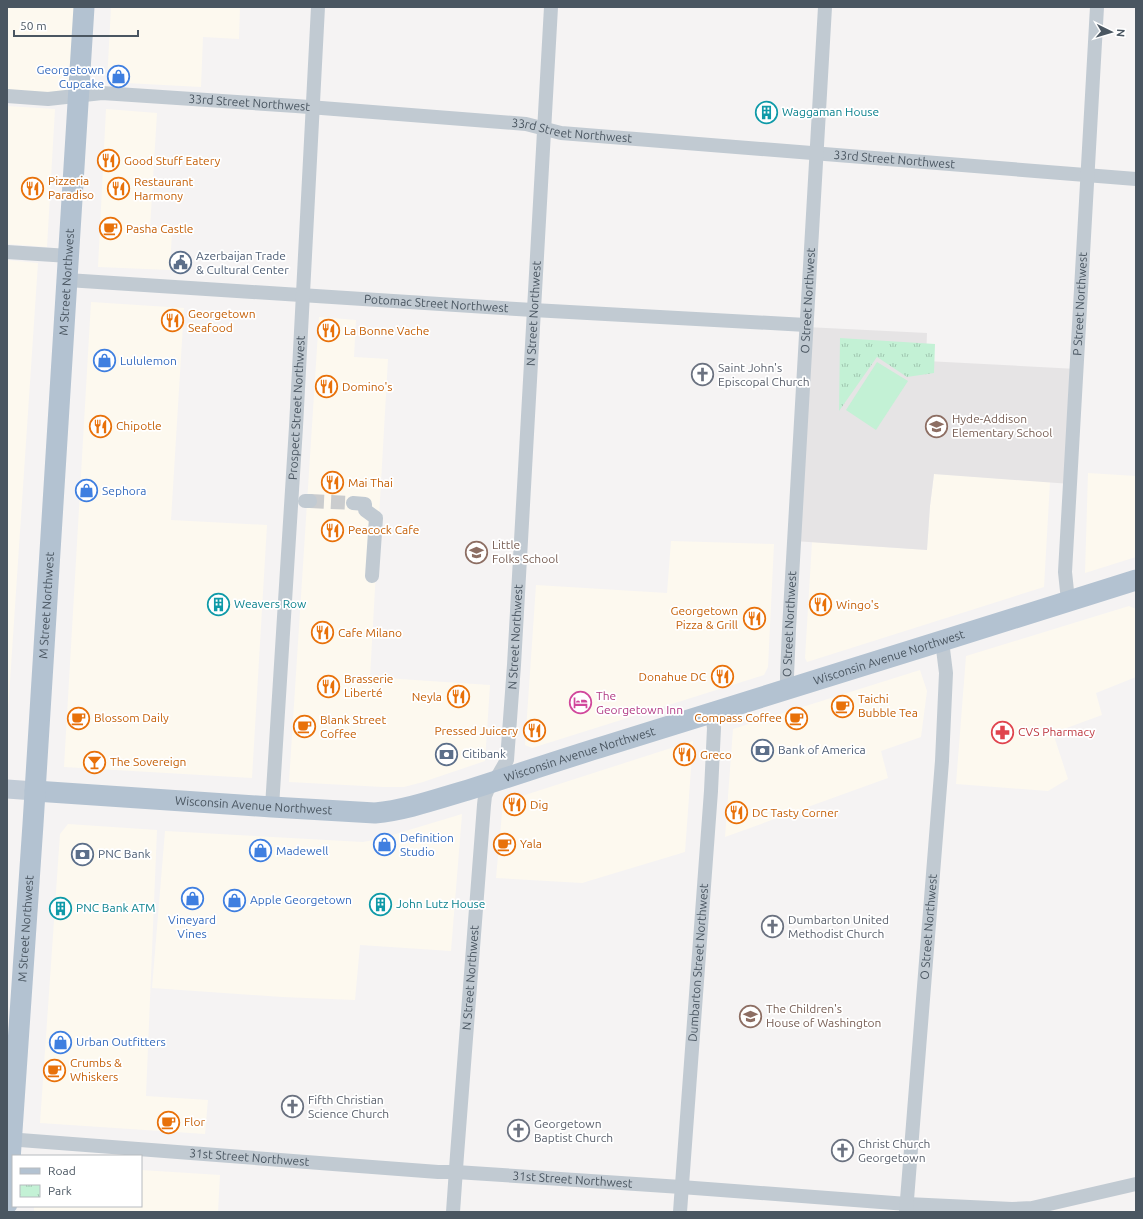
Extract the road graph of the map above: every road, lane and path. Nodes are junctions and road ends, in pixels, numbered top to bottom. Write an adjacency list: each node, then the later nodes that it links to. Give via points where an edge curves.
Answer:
1 (84, 7): 7 (main road, M Street Northwest)
2 (318, 7): 8 (street, Prospect Street Northwest)
3 (551, 7): 9 (street, N Street Northwest)
4 (825, 7): 10 (street, O Street Northwest)
5 (1098, 7): 11 (street, P Street Northwest)
6 (7, 96): 7 (street, 33rd Street Northwest, via 48,99)
7 (78, 96): 8 (street, 33rd Street Northwest, via 102,93); 14 (main road, M Street Northwest)
8 (313, 108): 9 (street, 33rd Street Northwest, via 526,124); 16 (street, Prospect Street Northwest)
9 (544, 129): 10 (street, 33rd Street Northwest, via 561,133); 17 (street, N Street Northwest)
10 (816, 154): 11 (street, 33rd Street Northwest); 18 (street, O Street Northwest)
11 (1088, 175): 12 (street, 33rd Street Northwest); 22 (street, P Street Northwest, via 1066,572)
12 (1136, 179)
13 (7, 252): 14 (street)
14 (69, 256): 15 (main road, M Street Northwest)
15 (67, 280): 16 (street, Potomac Street Northwest); 28 (main road, M Street Northwest)
16 (302, 296): 17 (street, Potomac Street Northwest); 29 (street, Prospect Street Northwest)
17 (533, 310): 18 (street, Potomac Street Northwest); 26 (street, N Street Northwest, via 507,760)
18 (806, 325): 24 (street, O Street Northwest)
19 (352, 503): 20 (street, via 365,504 365,510 376,518)
20 (372, 576)
21 (1136, 580): 22 (main road, Wisconsin Avenue Northwest)
22 (1070, 601): 23 (main road, Wisconsin Avenue Northwest)
23 (942, 641): 24 (main road, Wisconsin Avenue Northwest); 35 (street, O Street Northwest, via 946,673 942,753)
24 (787, 689): 25 (main road, Wisconsin Avenue Northwest)
25 (712, 714): 26 (main road, Wisconsin Avenue Northwest); 33 (street, Dumbarton Street Northwest, via 714,728 711,791)
26 (492, 782): 29 (main road, Wisconsin Avenue Northwest, via 390,812); 31 (street, N Street Northwest, via 485,796 484,805)
27 (7, 789): 28 (main road, Wisconsin Avenue Northwest)
28 (35, 791): 29 (main road, Wisconsin Avenue Northwest); 30 (main road, M Street Northwest)
29 (272, 807)
30 (9, 1139): 31 (street, 31st Street Northwest); 34 (main road, M Street Northwest)
31 (456, 1172): 33 (street, 31st Street Northwest); 36 (street, N Street Northwest)
32 (1136, 1184): 35 (street, 31st Street Northwest, via 1027,1208)
33 (681, 1187): 35 (street, 31st Street Northwest); 37 (street, Dumbarton Street Northwest)
34 (7, 1204)
35 (906, 1208)
36 (453, 1212)
37 (680, 1212)

